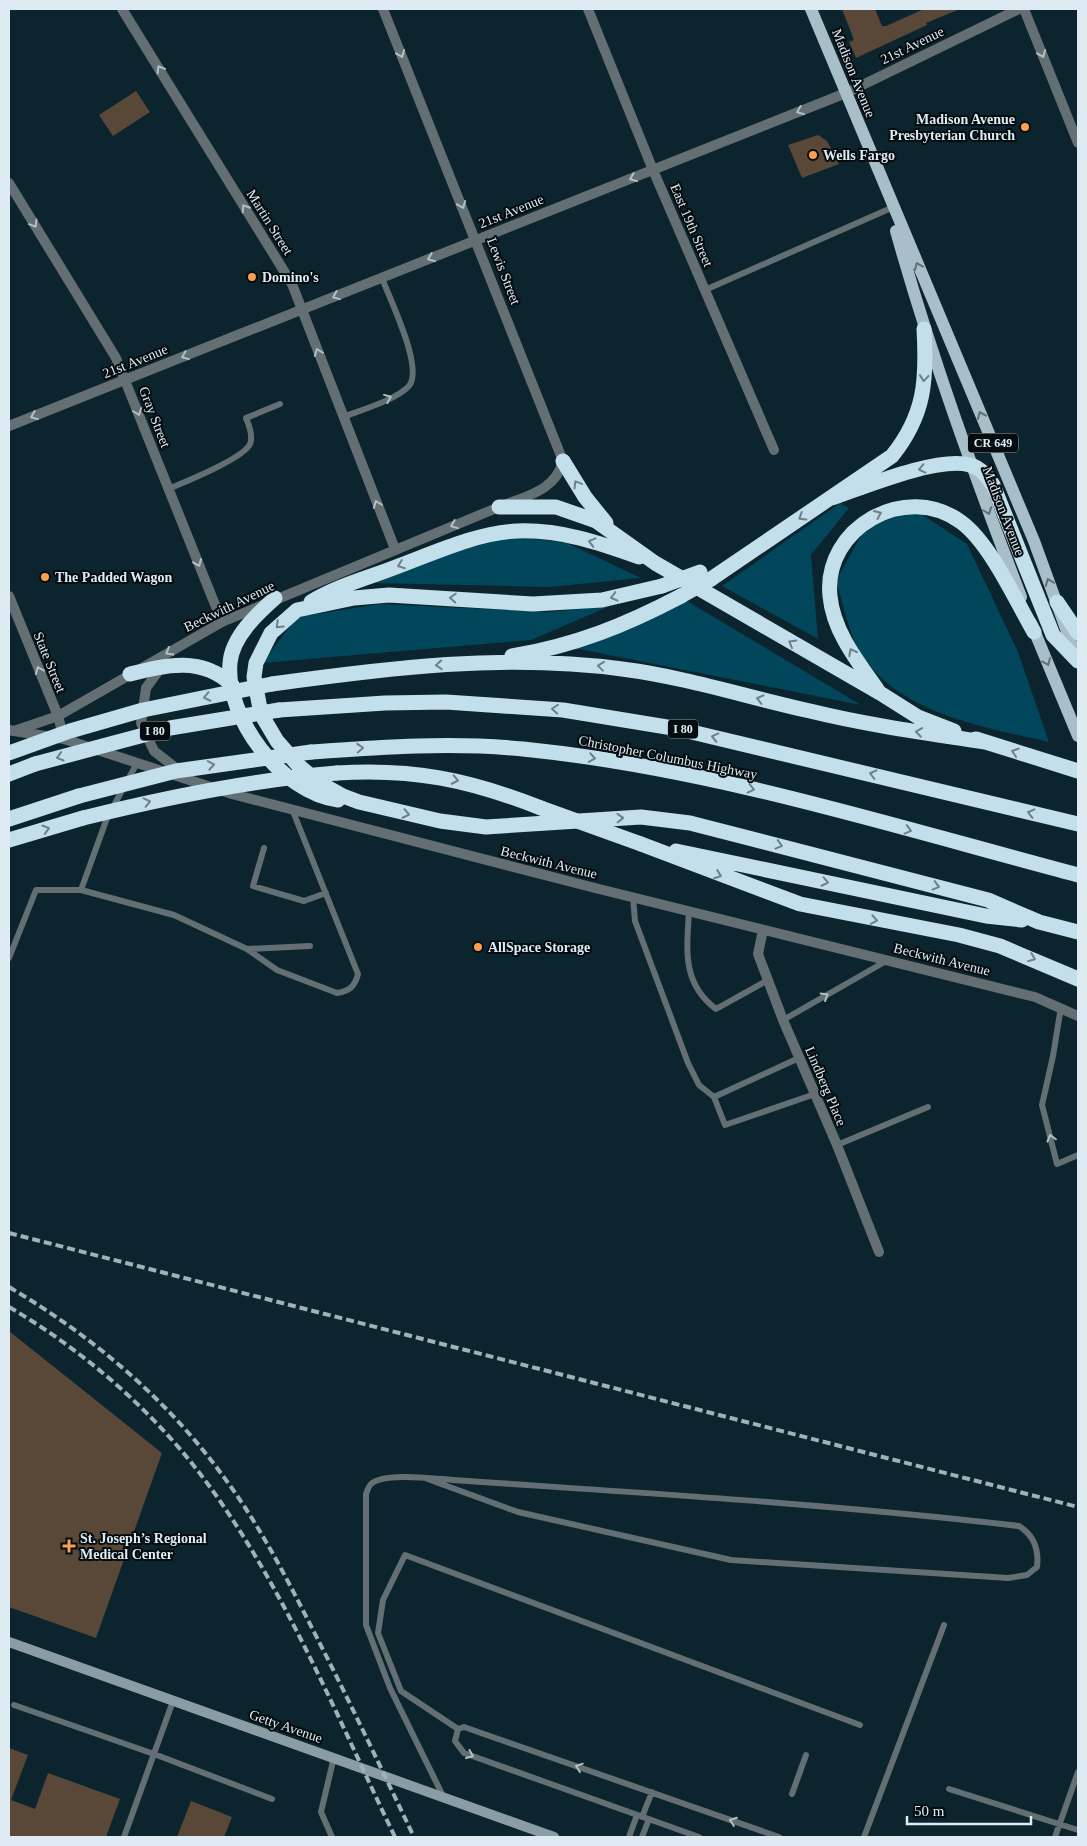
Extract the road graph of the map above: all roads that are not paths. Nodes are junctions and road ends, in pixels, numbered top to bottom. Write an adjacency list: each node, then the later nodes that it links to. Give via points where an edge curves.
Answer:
1 (122, 9): 16 (street, Martin Street, one-way to 1, via 292,284)
2 (383, 9): 13 (street, Lewis Street, one-way to 13)
3 (588, 9): 9 (street, East 19th Street)
4 (811, 9): 7 (main road, Madison Avenue / CR 649)
5 (1019, 9): 7 (street, 21st Avenue)
6 (1024, 9): 8 (street, one-way to 8)
7 (846, 93): 9 (street, 21st Avenue, one-way to 9); 10 (main road, Madison Avenue / CR 649)
8 (1078, 143)
9 (653, 170): 13 (street, 21st Avenue, one-way to 13); 15 (street, East 19th Street)
10 (880, 176): 12 (main road, Madison Avenue / CR 649); 34 (main road, Madison Avenue / CR 649, one-way to 10)
11 (9, 183): 18 (street, Gray Street, one-way to 18, via 116,358)
12 (889, 209): 15 (lane); 17 (main road, Madison Avenue / CR 649)
13 (477, 240): 14 (street, 21st Avenue, one-way to 14); 23 (street, Lewis Street)
14 (382, 278): 16 (street, 21st Avenue, one-way to 16); 20 (lane, one-way to 14, via 397,395 414,379 413,361)
15 (705, 290): 22 (street, East 19th Street)
16 (303, 309): 18 (street, 21st Avenue, one-way to 18); 20 (street, Martin Street, one-way to 16)
17 (924, 329): 24 (main road, Madison Avenue / CR 649); 26 (highway, one-way to 26, via 926,362 923,394 906,439 892,456)
18 (126, 380): 21 (street, 21st Avenue, one-way to 21); 25 (street, Gray Street, one-way to 25)
19 (280, 404): 25 (lane, via 246,418 251,438 245,449 218,467)
20 (343, 417): 29 (street, Martin Street, one-way to 20)
21 (9, 426)
22 (774, 450)
23 (563, 461): 27 (street, Beckwith Avenue, via 552,483); 28 (highway, one-way to 23, via 585,497)
24 (970, 465): 26 (highway, one-way to 26, via 929,467); 37 (main road, Madison Avenue / CR 649, one-way to 37); 40 (highway, via 985,473 993,485 1053,635)
25 (168, 489): 36 (street, Gray Street, one-way to 36)
26 (832, 498): 31 (highway, one-way to 31)
27 (499, 507): 28 (highway, via 556,507 582,514); 29 (street, Beckwith Avenue, one-way to 29)
28 (614, 532): 30 (highway)
29 (395, 549): 33 (street, Beckwith Avenue)
30 (655, 563): 35 (highway, one-way to 35, via 571,536 535,531 499,533 334,590); 44 (highway, one-way to 30)
31 (705, 575): 35 (highway, one-way to 35, bridge, via 602,600 533,604 389,595 354,598); 39 (highway, bridge, via 681,596 614,629 558,646)
32 (9, 596): 45 (street, State Street, one-way to 32)
33 (275, 598): 36 (street, Beckwith Avenue); 43 (highway, via 238,641 230,662)
34 (1057, 602): 38 (highway); 40 (main road, Madison Avenue / CR 649)
35 (297, 610): 55 (highway, one-way to 55, via 271,633 256,663 254,677 261,714 277,741 306,772 329,788)
36 (222, 622): 42 (street, Beckwith Avenue, one-way to 42)
37 (1034, 632): 44 (highway, one-way to 37, via 856,660 836,622 829,580 833,564 849,536 871,517 884,511 914,506 942,512 961,522 995,564); 47 (main road, Madison Avenue / CR 649, one-way to 47)
38 (1078, 633)
39 (480, 662): 49 (highway, one-way to 39, via 879,726 623,669 578,664); 50 (highway, one-way to 50, bridge, via 359,672 272,684 143,710)
40 (1078, 662)
41 (162, 666): 42 (highway); 43 (highway, via 203,667); 54 (street, via 146,688 140,724 154,751)
42 (130, 674): 45 (street, Beckwith Avenue)
43 (232, 684): 55 (highway, via 238,708 259,746 292,782 321,796)
44 (880, 693): 49 (highway, via 918,717)
45 (58, 716): 46 (street, Beckwith Avenue); 48 (street, State Street)
46 (11, 730): 48 (street, Beckwith Avenue)
47 (1078, 736)
48 (64, 739): 51 (street, Beckwith Avenue)
49 (984, 742): 52 (highway, one-way to 49)
50 (9, 753)
51 (137, 763): 54 (street, Beckwith Avenue); 63 (lane, via 107,818)
52 (1078, 771)
53 (9, 774): 58 (highway, Christopher Columbus Highway / I 80, one-way to 53, bridge, via 679,729 582,712 446,702 385,702 278,710 170,728)
54 (192, 781): 56 (street, Beckwith Avenue)
55 (359, 802): 67 (highway, one-way to 67, via 486,828 641,817 690,823 988,900)
56 (292, 809): 64 (lane); 65 (street, Beckwith Avenue)
57 (9, 819): 62 (highway, Christopher Columbus Highway, one-way to 62, bridge, via 79,796 176,771 311,752 404,745 522,749 641,765 814,805)
58 (1078, 824)
59 (9, 840): 60 (highway, one-way to 60, bridge, via 83,818 205,789 337,773 399,771 484,787)
60 (641, 844): 67 (highway, one-way to 67, via 986,916); 74 (highway, one-way to 74, via 800,904 1000,946)
61 (264, 848): 64 (lane, via 253,886 304,901)
62 (1078, 875)
63 (82, 890): 71 (lane, via 174,915); 72 (lane, via 36,890)
64 (326, 893): 71 (lane, via 358,974 355,984 346,992 337,993 277,970)
65 (633, 897): 66 (street, Beckwith Avenue); 81 (lane, via 635,921 688,1063 699,1084)
66 (689, 911): 68 (street, Beckwith Avenue); 75 (lane, via 687,964 707,1002 716,1008 725,1006)
67 (1039, 922): 69 (highway)
68 (763, 930): 73 (street, Beckwith Avenue); 75 (street, Lindberg Place, via 758,954)
69 (1078, 932)
70 (310, 946): 71 (lane)
71 (247, 949)
72 (9, 958)
73 (889, 960): 76 (street, Beckwith Avenue, via 1035,997); 78 (lane, one-way to 73)
74 (1078, 979)
75 (768, 980): 78 (street, Lindberg Place)
76 (1061, 1007): 77 (street, Beckwith Avenue); 84 (lane, one-way to 76, via 1058,1164 1042,1105)
77 (1078, 1016)
78 (783, 1020): 79 (street, Lindberg Place)
79 (799, 1058): 80 (street, Lindberg Place); 81 (lane)
80 (815, 1094): 81 (lane, via 725,1125); 83 (street, Lindberg Place)
81 (714, 1097)
82 (928, 1107): 83 (lane)
83 (837, 1146): 85 (street, Lindberg Place)
84 (1078, 1155)
85 (879, 1252)
86 (426, 1478): 86 (lane, via 935,1516 1019,1526 1027,1531 1036,1546 1037,1568 1028,1575 1008,1578 731,1560 518,1512); 100 (lane, via 383,1478 370,1484 366,1494 366,1625 390,1688)
87 (944, 1625): 112 (lane)
88 (9, 1642): 89 (main road, Getty Avenue)
89 (173, 1701): 93 (lane); 95 (main road, Getty Avenue)
90 (14, 1705): 93 (lane)
91 (860, 1725): 92 (lane, via 405,1555 383,1600 378,1633 401,1691)
92 (458, 1729): 98 (lane, one-way to 92, via 464,1727); 102 (lane, one-way to 102, via 456,1742 464,1753)
93 (154, 1754): 101 (lane); 105 (lane)
94 (806, 1755): 99 (lane)
95 (334, 1757): 100 (main road, Getty Avenue); 106 (lane, via 322,1812)
96 (1078, 1772): 103 (lane)
97 (949, 1789): 103 (lane)
98 (652, 1792): 102 (lane); 111 (lane, one-way to 98)
99 (792, 1794)
100 (443, 1796): 107 (main road, Getty Avenue)
101 (272, 1799)
102 (642, 1817): 108 (lane); 109 (lane); 110 (lane)
103 (1059, 1824): 104 (lane); 113 (lane)
104 (1078, 1830)
105 (124, 1837)
106 (332, 1837)
107 (554, 1837)
108 (629, 1837)
109 (642, 1837)
110 (699, 1837)
111 (778, 1837)
112 (864, 1837)
113 (1054, 1837)

